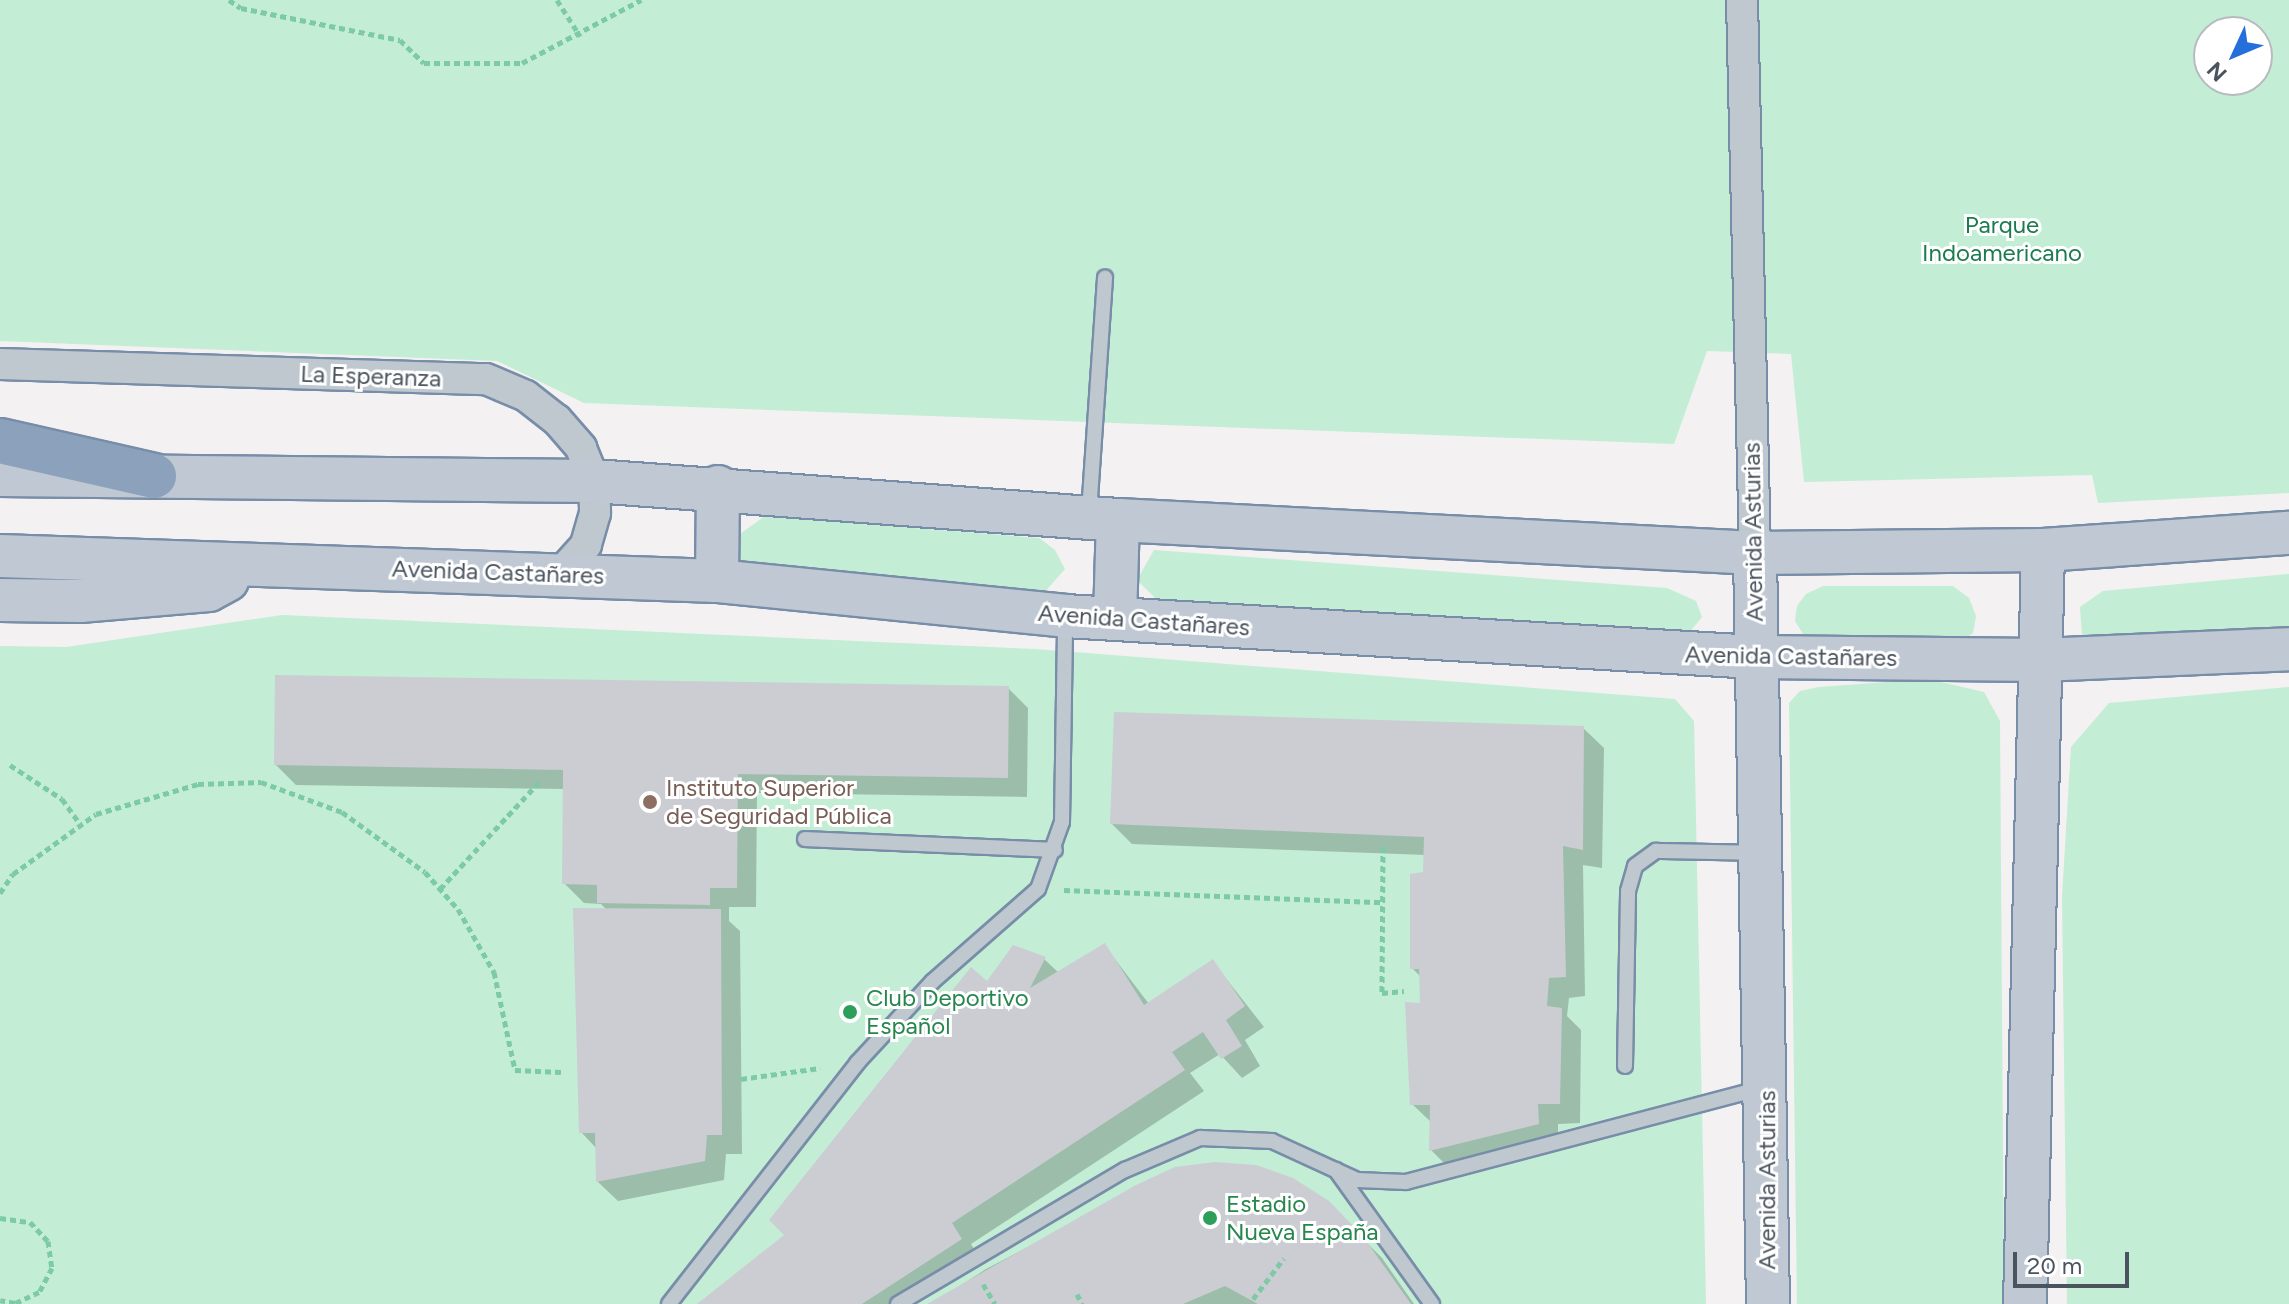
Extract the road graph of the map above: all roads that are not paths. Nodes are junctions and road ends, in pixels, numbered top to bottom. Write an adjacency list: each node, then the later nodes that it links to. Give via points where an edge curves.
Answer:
1 (1742, 0): 12 (street, Avenida Asturias)
2 (1105, 278): 9 (lane)
3 (0, 364): 7 (street, La Esperanza, via 486,379 526,396 557,420 581,448)
4 (0, 441): 6 (highway)
5 (0, 475): 6 (main road)
6 (154, 476): 7 (main road)
7 (594, 481): 8 (main road); 15 (street, La Esperanza, via 595,513 586,545)
8 (718, 487): 9 (main road); 16 (main road)
9 (1103, 519): 12 (main road); 19 (main road)
10 (2289, 533): 11 (main road)
11 (2043, 550): 12 (main road); 22 (main road)
12 (1755, 553): 21 (main road, Avenida Asturias)
13 (0, 556): 14 (main road, Avenida Castañares)
14 (253, 566): 15 (main road, Avenida Castañares); 17 (main road, via 209,590 80,601)
15 (561, 573): 16 (main road, Avenida Castañares)
16 (717, 581): 18 (main road, Avenida Castañares)
17 (0, 600)
18 (1065, 616): 19 (main road, Avenida Castañares); 24 (lane, via 1062,822)
19 (1115, 619): 21 (main road, Avenida Castañares)
20 (2289, 649): 22 (main road, Avenida Castañares)
21 (1756, 657): 22 (main road, Avenida Castañares); 25 (main road, Avenida Asturias)
22 (2041, 660): 33 (main road)
23 (805, 839): 24 (lane)
24 (1055, 850): 29 (lane, via 1038,889 932,982 857,1063)
25 (1763, 854): 26 (lane, via 1656,851 1635,866 1628,891); 27 (main road, Avenida Asturias)
26 (1625, 1066)
27 (1766, 1087): 28 (lane, via 1406,1182 1357,1180); 32 (main road, Avenida Asturias)
28 (1336, 1170): 30 (lane, via 1272,1141 1200,1138 1125,1170); 31 (lane)
29 (669, 1304)
30 (898, 1304)
31 (1432, 1304)
32 (1768, 1304)
33 (2025, 1304)

